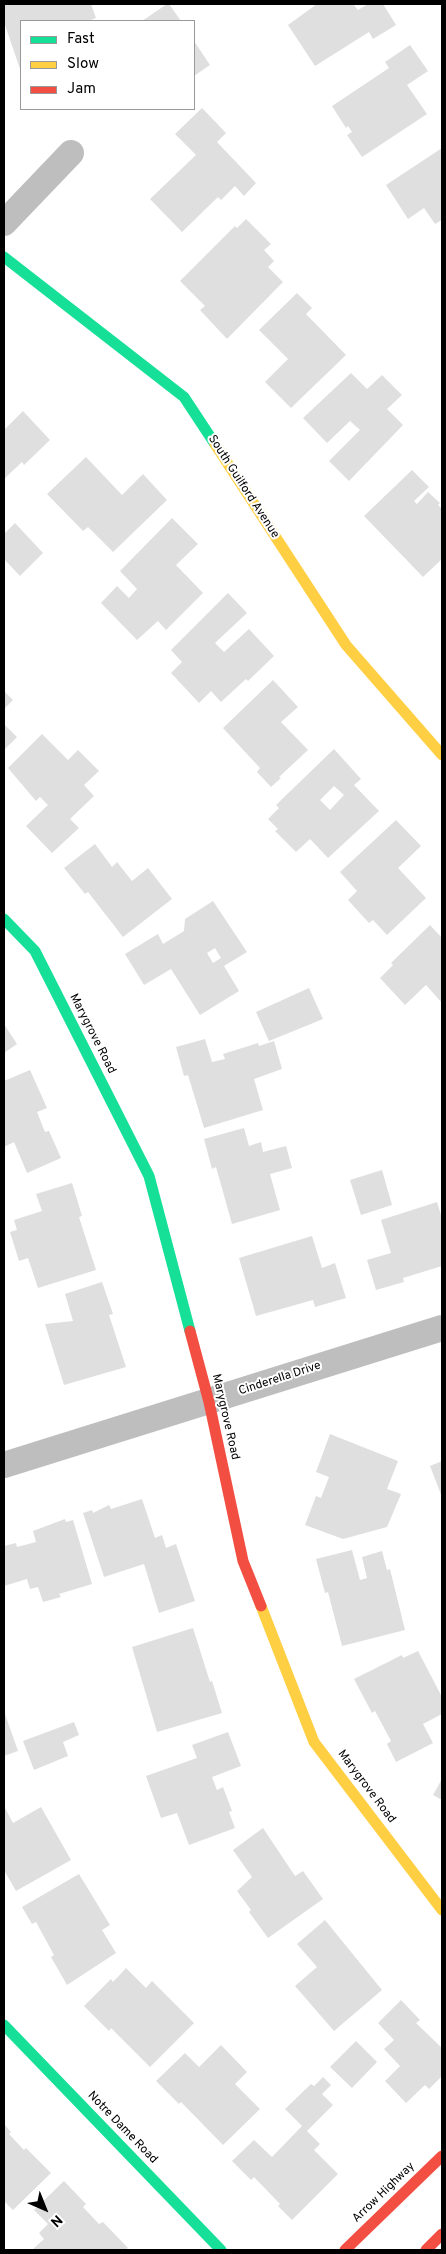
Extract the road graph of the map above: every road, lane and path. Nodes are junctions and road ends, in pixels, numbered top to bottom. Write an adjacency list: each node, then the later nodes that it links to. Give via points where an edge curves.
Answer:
1 (71, 153): 2 (street)
2 (4, 223)
3 (4, 257): 4 (street, South Guilford Avenue, via 184,397 346,645)
4 (442, 755)
5 (4, 919): 7 (street, Marygrove Road, via 35,952 149,1176)
6 (442, 1328): 7 (street, Cinderella Drive)
7 (208, 1402): 8 (street, Cinderella Drive); 9 (street, Marygrove Road, via 243,1561 314,1742)
8 (4, 1465)
9 (442, 1910)
10 (4, 2024): 13 (street, Notre Dame Road)
11 (442, 2156): 14 (street, Arrow Highway)
12 (442, 2234): 15 (street)
13 (221, 2250)
14 (345, 2250)
15 (426, 2250)

